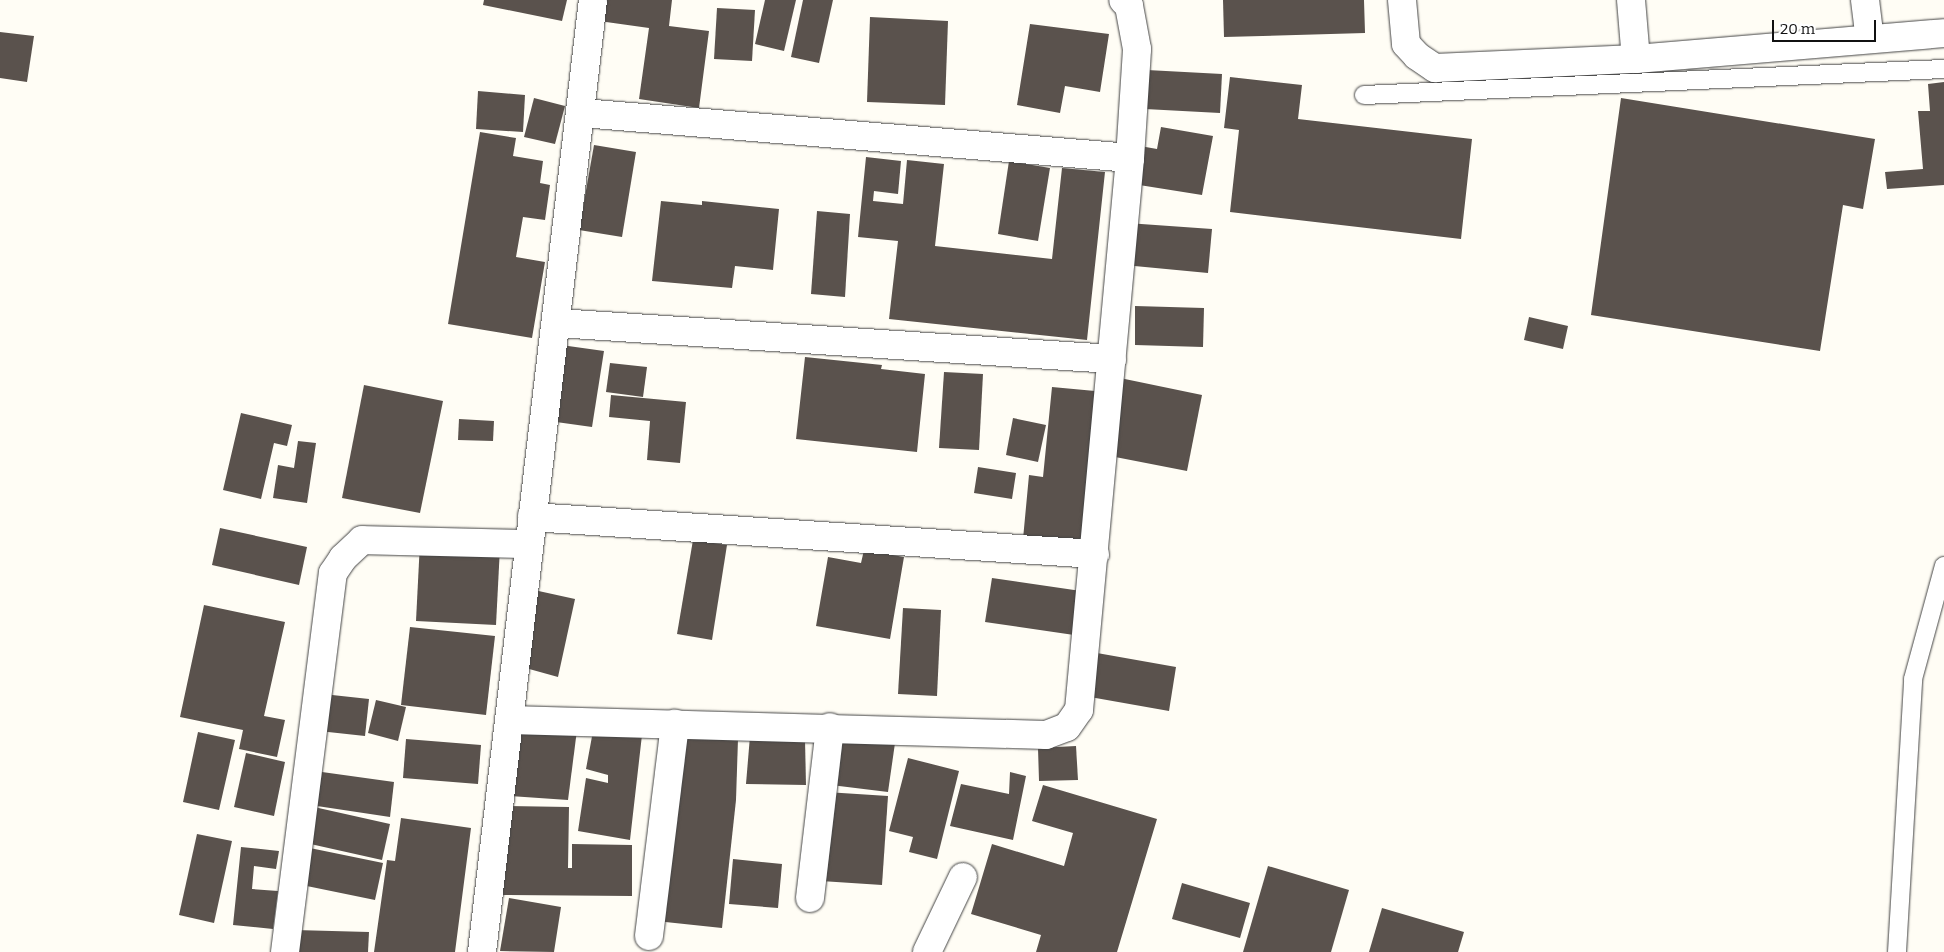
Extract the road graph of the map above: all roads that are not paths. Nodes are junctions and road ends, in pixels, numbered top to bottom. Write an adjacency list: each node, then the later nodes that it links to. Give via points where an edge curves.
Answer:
1 (593, 0): 11 (street)
2 (1123, 0): 12 (street, via 1129,6 1137,49)
3 (1402, 0): 8 (street, via 1406,44 1435,68)
4 (1631, 0): 8 (street)
5 (1865, 0): 7 (street)
6 (1944, 32): 7 (street)
7 (1870, 39): 8 (street)
8 (1636, 59)
9 (1944, 69): 10 (lane)
10 (1364, 95)
11 (582, 113): 12 (street); 13 (street)
12 (1130, 158): 14 (street)
13 (556, 323): 14 (street); 15 (street)
14 (1112, 359): 17 (street)
15 (532, 517): 16 (street); 17 (street)
16 (529, 544): 19 (street); 25 (street, via 362,540 342,558 333,573)
17 (1095, 554): 21 (street, via 1079,710 1067,727 1046,736)
18 (1944, 566): 28 (lane, via 1913,679)
19 (510, 720): 20 (street); 26 (street)
20 (675, 724): 21 (street); 24 (street)
21 (830, 727): 23 (street)
22 (963, 877): 27 (street)
23 (810, 898)
24 (649, 936)
25 (285, 952)
26 (482, 952)
27 (927, 952)
28 (1897, 952)

